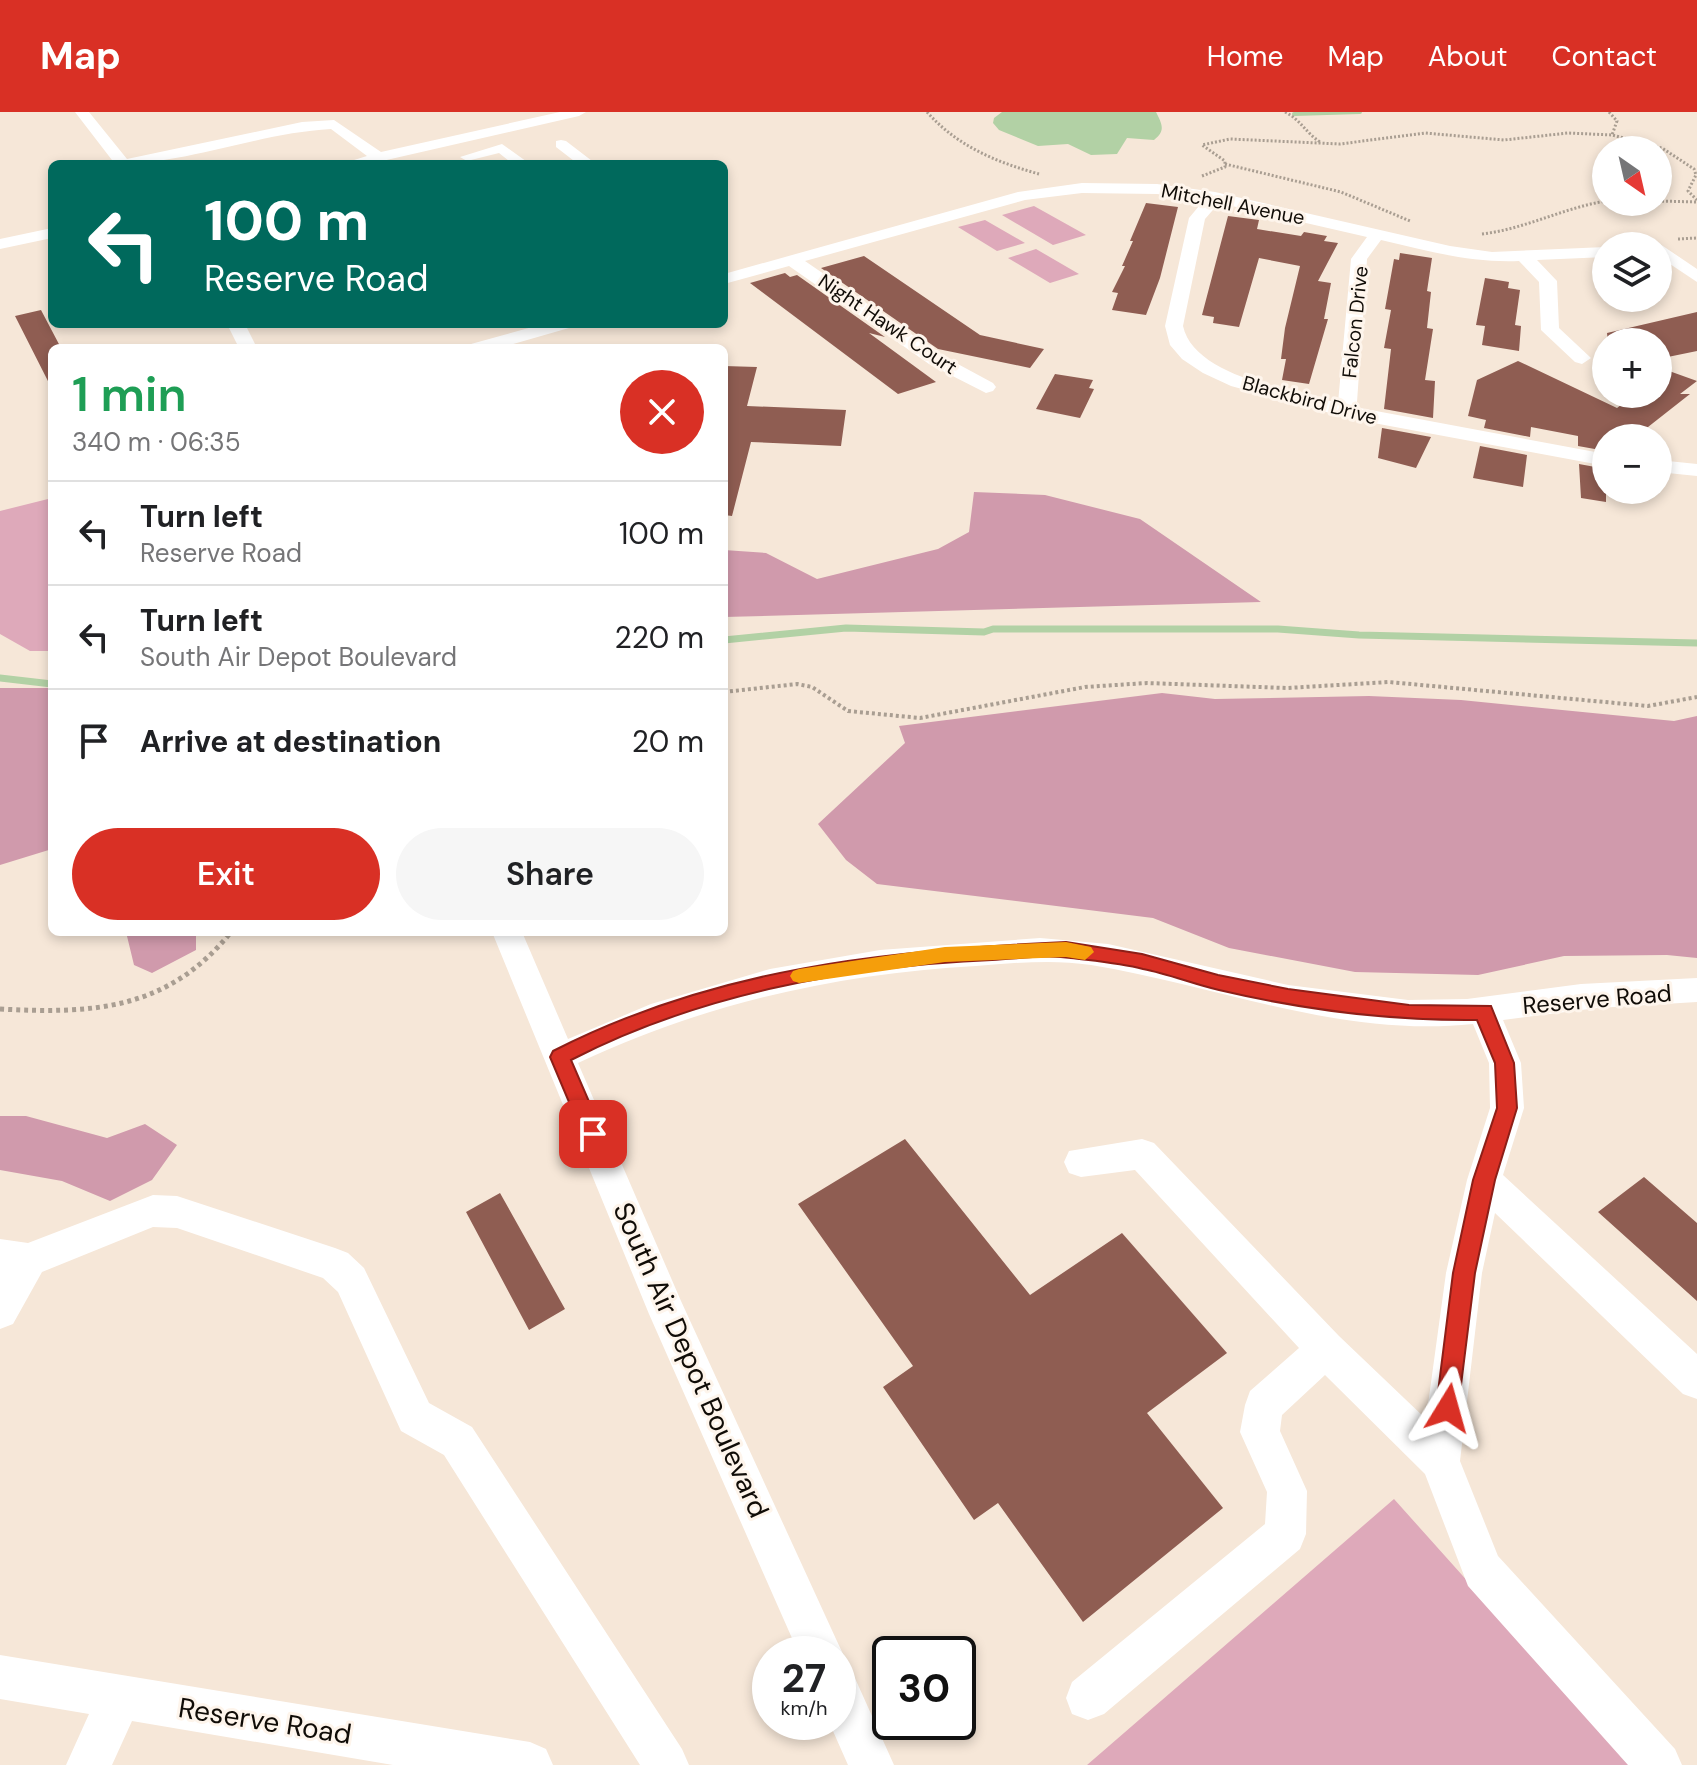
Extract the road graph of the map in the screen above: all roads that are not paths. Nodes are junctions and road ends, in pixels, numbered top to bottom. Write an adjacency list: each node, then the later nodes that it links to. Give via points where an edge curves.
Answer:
1 (82, 112): 6 (street)
2 (579, 112): 4 (street)
3 (561, 144): 12 (street)
4 (423, 147): 5 (street); 9 (street)
5 (378, 157): 7 (street, via 334,124); 8 (street)
6 (121, 160)
7 (143, 160)
8 (366, 160)
9 (447, 160)
10 (453, 160): 11 (street, via 502,148)
11 (517, 160)
12 (583, 160)
13 (1215, 197): 15 (street, Mitchell Avenue); 22 (street, Mitchell Avenue, via 1157,189 1082,188 1024,195); 29 (street, Blackbird Drive, via 1197,218 1174,326 1177,341 1189,355 1238,382)
14 (48, 234): 16 (street)
15 (1377, 234): 20 (street, Mitchell Avenue, via 1450,251); 29 (street, Falcon Drive, via 1359,259 1347,402)
16 (0, 244)
17 (1672, 248): 18 (street)
18 (1685, 248)
19 (1592, 253): 20 (street, Mitchell Avenue)
20 (1525, 258): 27 (street, via 1548,281 1550,330)
21 (1672, 259): 23 (street)
22 (792, 260): 24 (street, Mitchell Avenue); 28 (street, Night Hawk Court, via 936,360)
23 (1697, 277)
24 (728, 278)
25 (549, 328): 26 (street)
26 (492, 344)
27 (1582, 358)
28 (986, 387)
29 (1352, 413): 30 (street, Blackbird Drive)
30 (1592, 457)
31 (1672, 467): 32 (street)
32 (1697, 470)
33 (509, 936): 36 (street, South Air Depot Boulevard)
34 (1697, 990): 35 (street, Reserve Road, via 1567,998)
35 (1484, 1012): 36 (street, Reserve Road, via 1409,1013 1288,997 1142,961 1066,950 945,955 733,989); 38 (street, via 1505,1063 1507,1108)
36 (560, 1057): 44 (street, South Air Depot Boulevard)
37 (1081, 1162): 41 (street, via 1142,1154)
38 (1484, 1180): 42 (street); 43 (street, via 1464,1273)
39 (14, 1258): 40 (street); 51 (street, via 153,1211 177,1212 335,1265 351,1280 415,1417 458,1441)
40 (0, 1311)
41 (1326, 1349): 43 (street); 47 (street, via 1264,1405 1260,1432 1287,1491 1285,1534)
42 (1697, 1380)
43 (1440, 1461): 53 (street, via 1483,1571)
44 (813, 1636)
45 (0, 1677): 46 (street, Reserve Road)
46 (120, 1697): 49 (street); 50 (street, Reserve Road)
47 (1088, 1698)
48 (856, 1732): 52 (street)
49 (89, 1765)
50 (530, 1765)
51 (666, 1765)
52 (871, 1765)
53 (1659, 1765)

